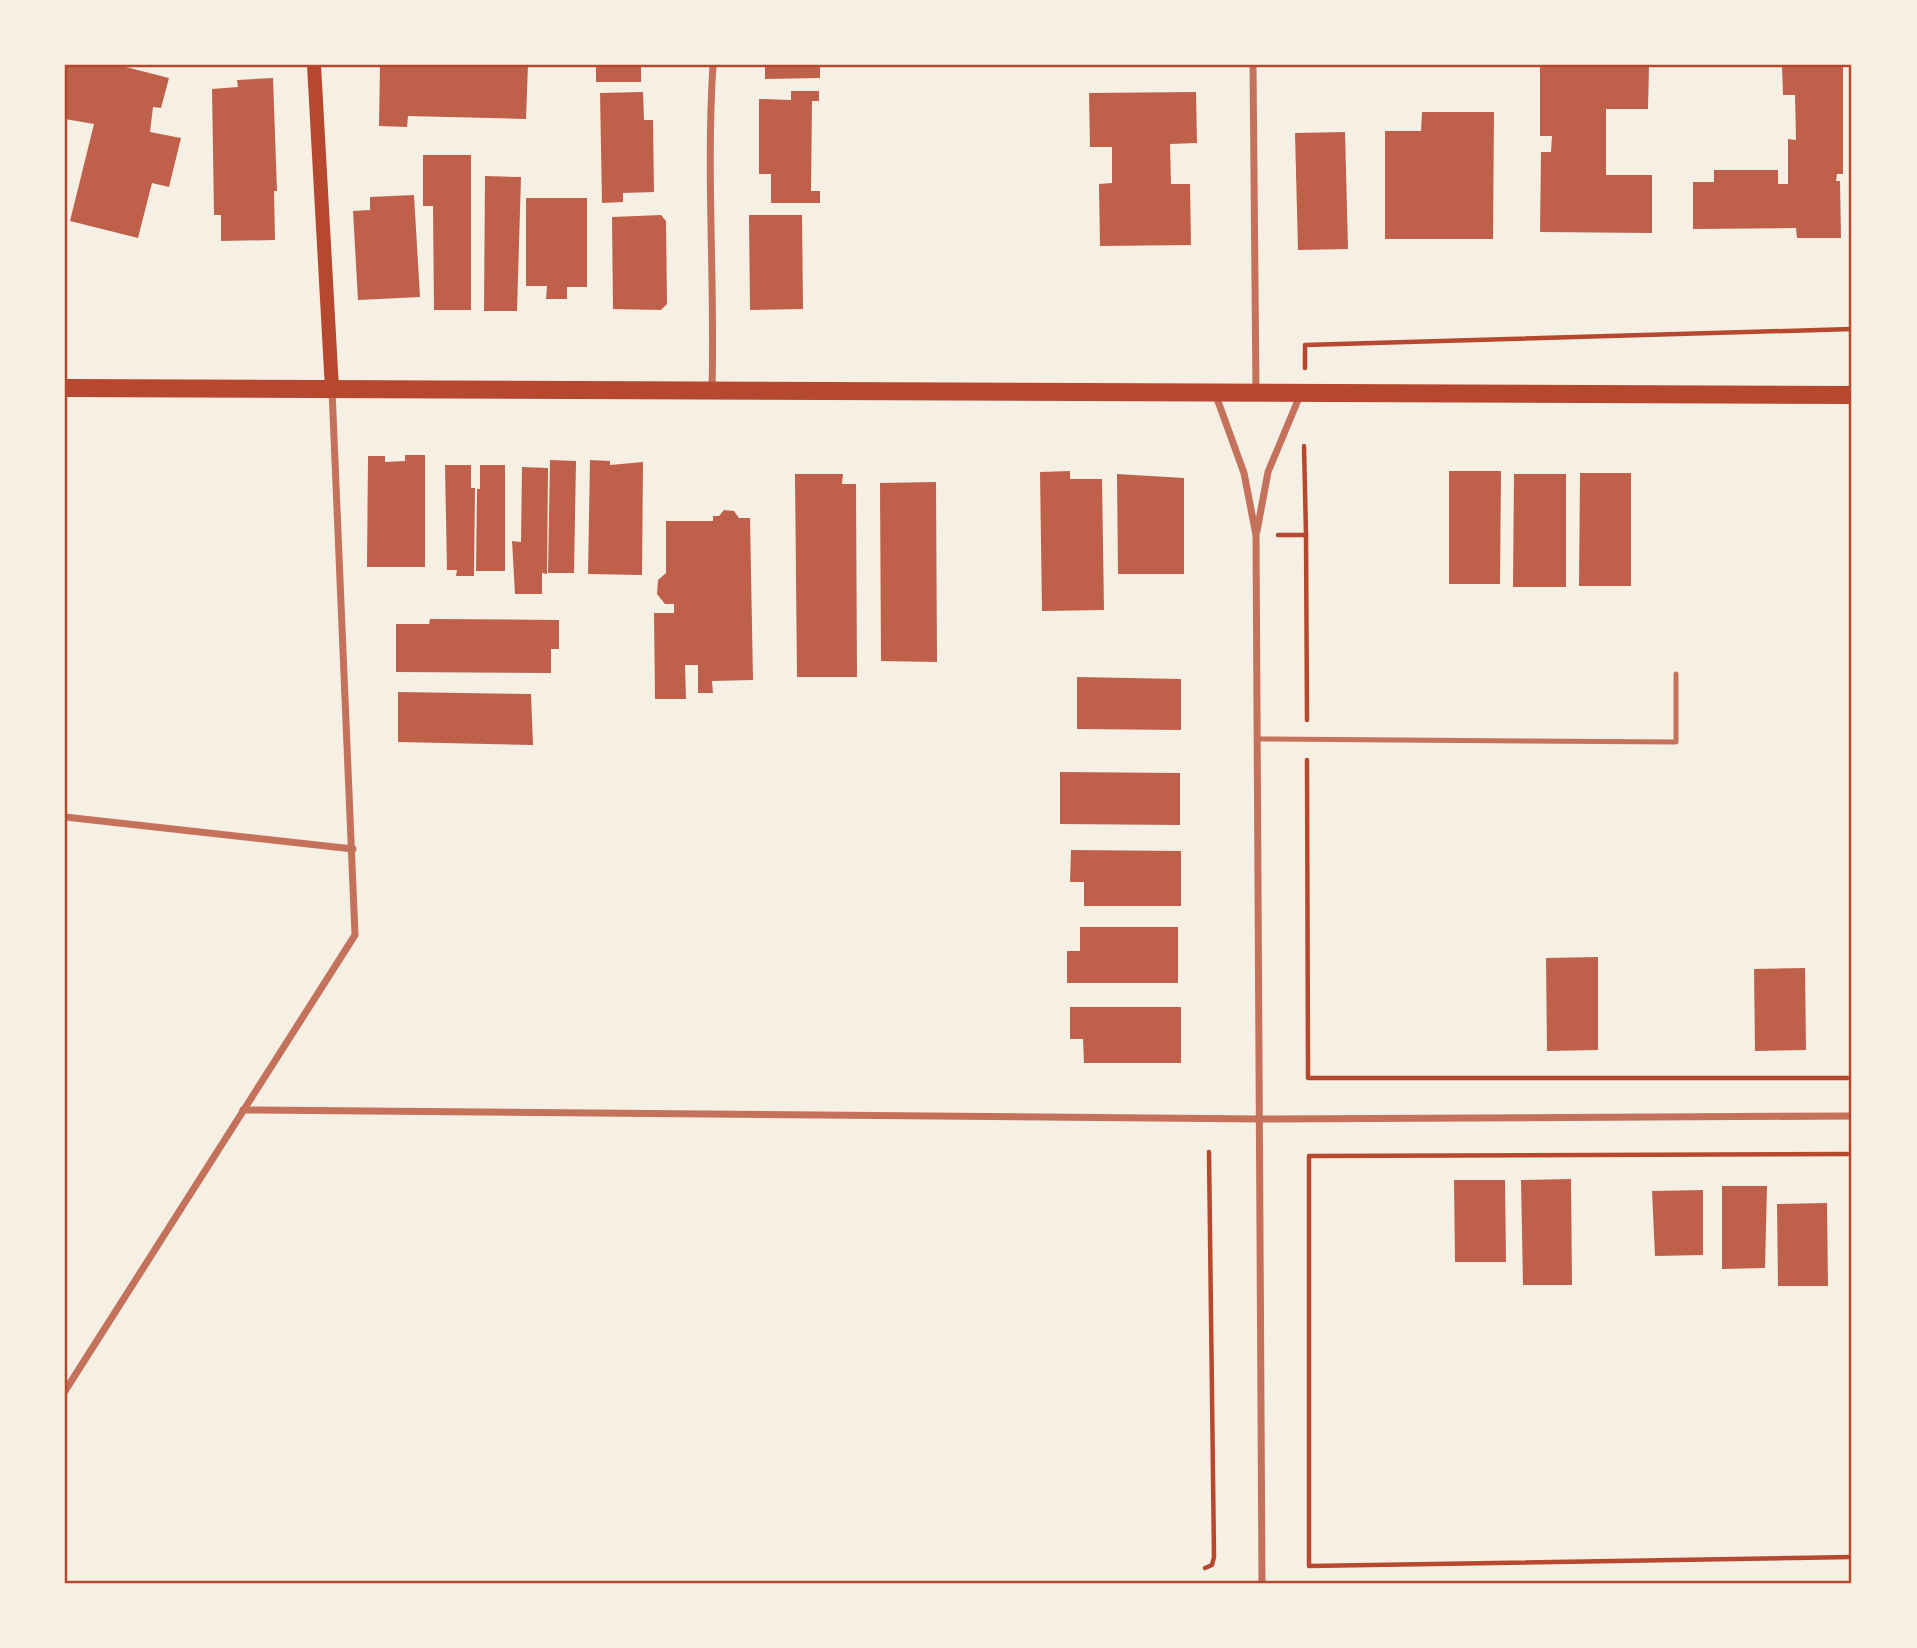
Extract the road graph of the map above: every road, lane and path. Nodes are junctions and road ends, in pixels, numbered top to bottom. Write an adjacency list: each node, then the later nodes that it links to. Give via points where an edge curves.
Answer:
1 (314, 65): 7 (main road)
2 (713, 65): 8 (street, via 709,117)
3 (1253, 65): 10 (street)
4 (1852, 329): 5 (path)
5 (1306, 345)
6 (65, 388): 7 (main road)
7 (332, 389): 8 (main road); 20 (street)
8 (712, 390): 9 (main road)
9 (1214, 391): 10 (main road); 14 (street, via 1244,473)
10 (1256, 392): 11 (main road)
11 (1301, 393): 12 (main road); 14 (street, via 1268,471)
12 (1852, 395)
13 (1304, 440): 15 (path)
14 (1256, 535): 15 (path); 17 (street)
15 (1306, 535): 18 (path)
16 (1676, 674): 18 (lane, via 1676,742)
17 (1257, 739): 18 (lane); 24 (street)
18 (1307, 739): 21 (path, via 1308,1078)
19 (65, 817): 20 (street)
20 (353, 849): 22 (street, via 355,935)
21 (1852, 1078)
22 (243, 1110): 24 (street); 27 (street)
23 (1852, 1116): 24 (street)
24 (1260, 1119): 30 (street)
25 (1209, 1152): 29 (path, via 1214,1556 1212,1565)
26 (1852, 1154): 28 (path, via 1309,1156 1309,1566)
27 (65, 1391)
28 (1852, 1557)
29 (1205, 1568)
30 (1262, 1583)

